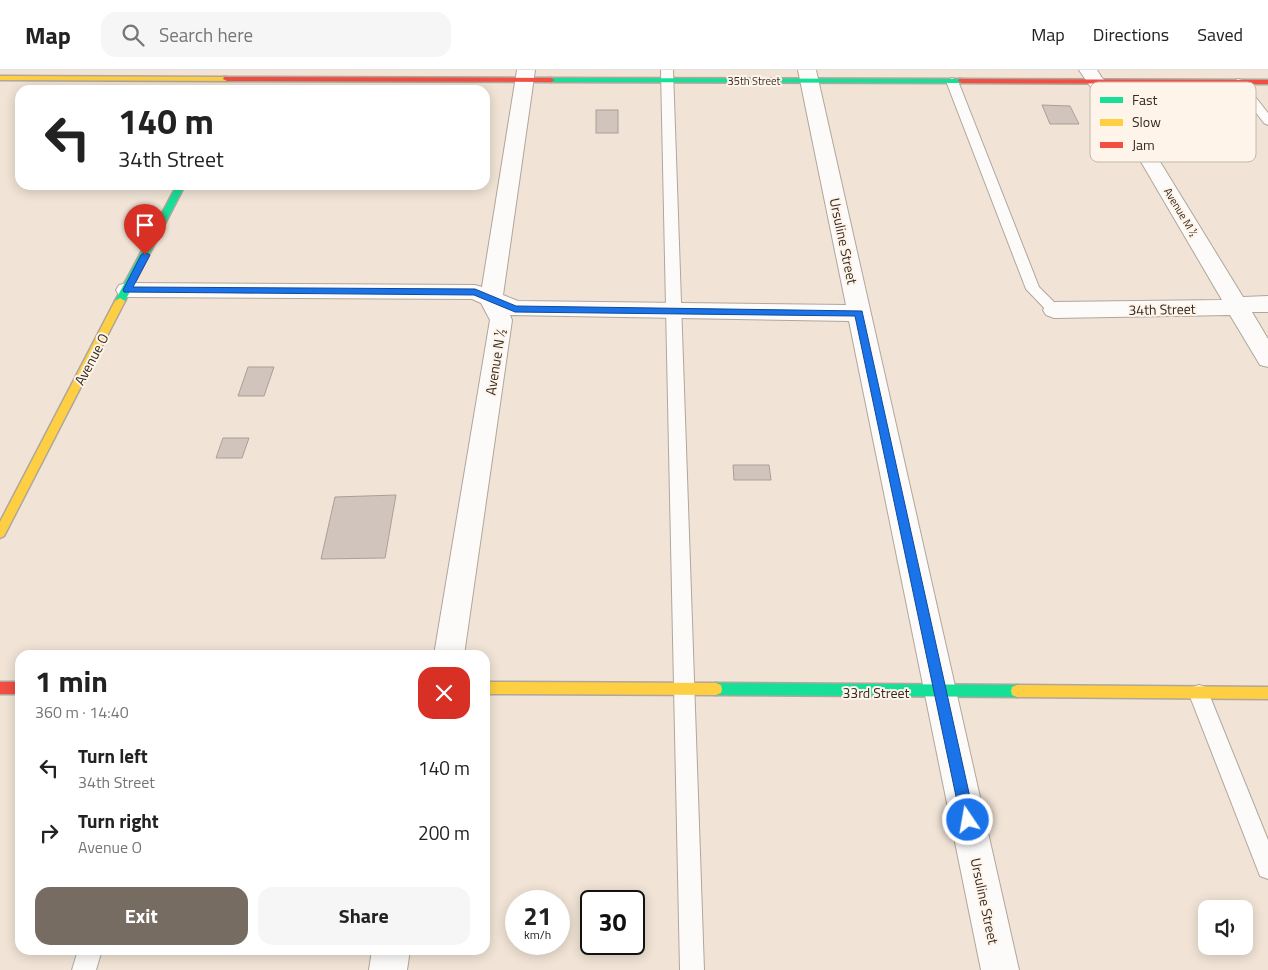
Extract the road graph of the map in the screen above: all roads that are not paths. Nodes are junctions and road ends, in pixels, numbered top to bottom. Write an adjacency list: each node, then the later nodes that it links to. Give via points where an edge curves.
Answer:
1 (237, 74): 2 (street, 35th Street); 6 (street, 35th Street)
2 (526, 75): 3 (street, 35th Street); 15 (street)
3 (667, 75): 4 (street, 35th Street); 19 (lane)
4 (808, 75): 7 (street, 35th Street); 20 (street, Ursuline Street)
5 (1092, 76): 7 (street, 35th Street); 8 (street, 35th Street)
6 (0, 78)
7 (952, 81): 18 (lane, via 1033,289)
8 (1238, 82): 9 (street, 35th Street)
9 (1268, 82)
10 (1256, 105): 11 (lane)
11 (1268, 121)
12 (1151, 162): 16 (street, Avenue M ½)
13 (178, 190): 14 (street, Avenue O)
14 (127, 290): 15 (street, via 475,292); 22 (street, Avenue O)
15 (491, 300): 19 (street, via 515,309); 23 (street, Avenue N ½, via 501,320)
16 (1236, 304): 17 (street, 34th Street); 18 (street, 34th Street, via 1228,308); 21 (street, Avenue M ½)
17 (1268, 304)
18 (1054, 310)
19 (672, 311): 20 (street); 27 (lane)
20 (859, 313): 28 (street, Ursuline Street)
21 (1268, 359)
22 (0, 532)
23 (450, 650)
24 (0, 688): 25 (street)
25 (15, 688)
26 (490, 688): 27 (street, 33rd Street)
27 (683, 690): 28 (street, 33rd Street); 36 (lane)
28 (940, 692): 30 (street, 33rd Street); 37 (street, Ursuline Street)
29 (1268, 693): 30 (street, 33rd Street)
30 (1199, 694): 31 (lane)
31 (1268, 868)
32 (88, 955): 34 (lane)
33 (390, 955): 35 (street)
34 (84, 970)
35 (388, 970)
36 (692, 970)
37 (1000, 970)

